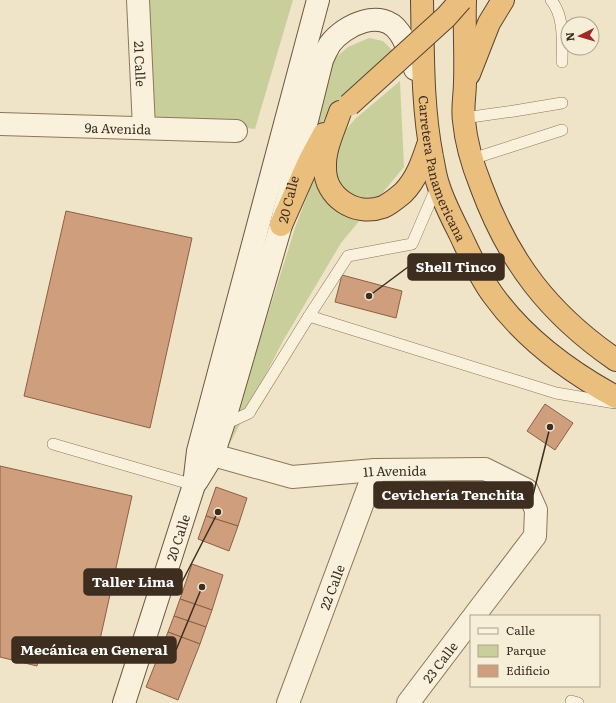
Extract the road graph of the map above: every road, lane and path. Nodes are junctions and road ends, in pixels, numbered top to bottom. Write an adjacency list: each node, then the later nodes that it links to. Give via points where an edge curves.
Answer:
1 (138, 0): 15 (main road, 21 Calle)
2 (318, 0): 30 (main road, 20 Calle, via 198,451)
3 (422, 0): 10 (highway, Carretera Panamericana)
4 (461, 0): 12 (highway, bridge, via 446,18)
5 (465, 0): 9 (highway)
6 (503, 0): 9 (highway, via 489,24)
7 (551, 0): 8 (lane, via 557,7 560,21)
8 (562, 62)
9 (465, 82): 13 (highway)
10 (424, 87): 18 (highway, Carretera Panamericana); 21 (main road, 20 Calle, via 399,32 392,24 368,20 343,31 330,44 322,60)
11 (562, 103): 13 (lane)
12 (344, 108): 18 (highway, via 328,145 325,168 326,179 336,197 352,207 373,209 383,206 402,193 415,177); 21 (highway, via 327,129 309,162)
13 (464, 118): 19 (highway)
14 (0, 124): 15 (main road, 9a Avenida)
15 (144, 128): 17 (main road, 9a Avenida)
16 (562, 130): 19 (lane)
17 (236, 131)
18 (429, 142): 20 (highway, Carretera Panamericana)
19 (472, 159): 23 (highway, via 489,209 521,269 539,292 575,329)
20 (438, 184): 22 (lane, via 412,244 348,256); 24 (highway, Carretera Panamericana, via 477,270 512,319 545,349 589,382)
21 (281, 225): 26 (main road, 20 Calle)
22 (309, 316): 25 (lane, via 556,393); 26 (lane, via 249,413)
23 (616, 360)
24 (616, 397)
25 (616, 404)
26 (223, 425): 28 (main road, 20 Calle)
27 (53, 444): 30 (lane)
28 (213, 455): 29 (main road, 11 Avenida, via 292,477); 30 (main road, 20 Calle)
29 (375, 470): 31 (main road, 11 Avenida, via 486,469 527,490 536,510 534,536); 34 (main road, 22 Calle)
30 (194, 486): 33 (main road, 20 Calle)
31 (475, 615)
32 (470, 621): 35 (main road, 23 Calle)
33 (124, 703)
34 (288, 703)
35 (408, 703)

